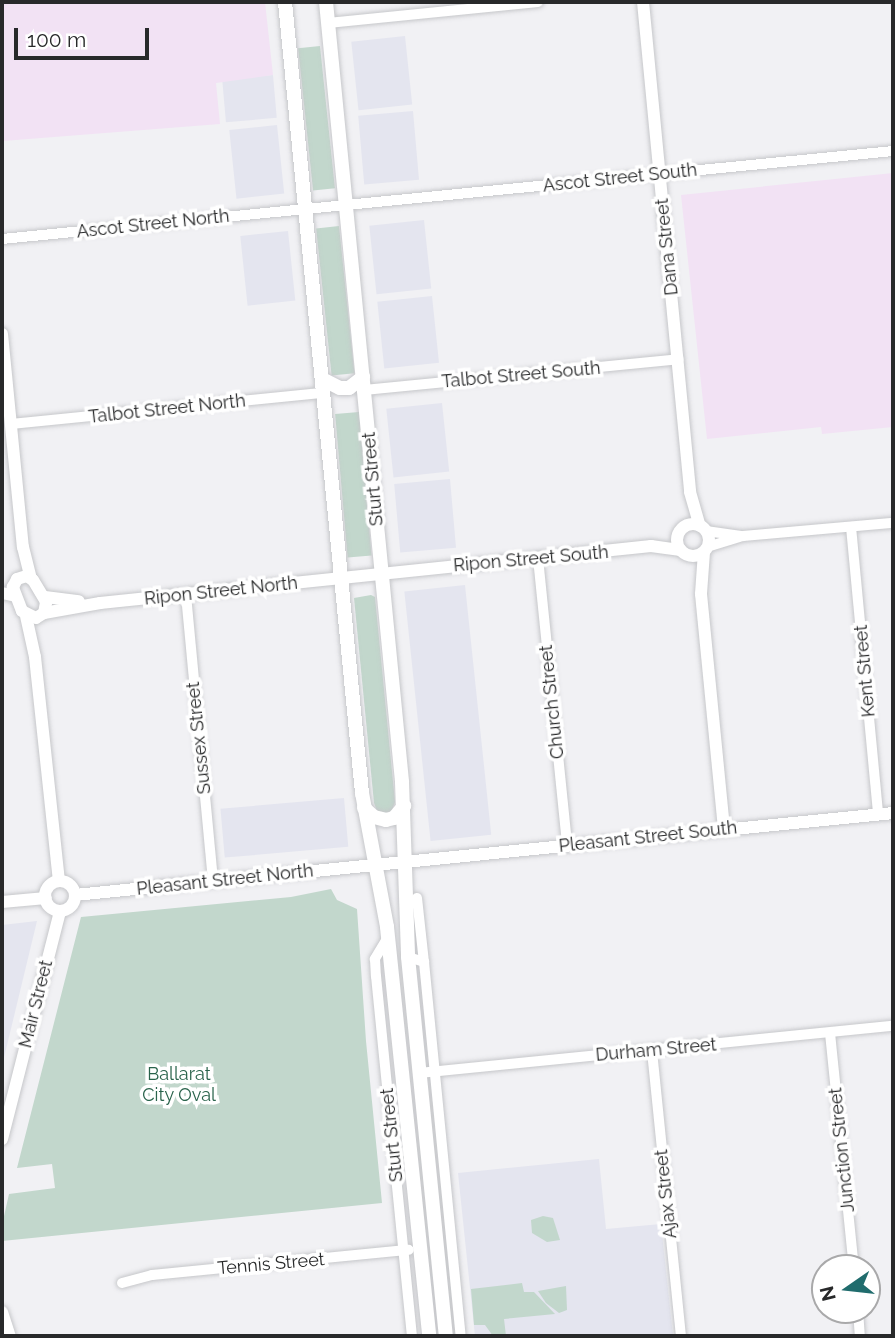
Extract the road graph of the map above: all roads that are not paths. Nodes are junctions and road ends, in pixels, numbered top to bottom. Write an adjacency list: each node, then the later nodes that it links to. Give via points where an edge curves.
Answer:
1 (285, 2): 9 (main road, Sturt Street)
2 (326, 2): 5 (main road, Sturt Street)
3 (538, 2): 5 (street)
4 (643, 2): 7 (street, Dana Street)
5 (328, 23): 8 (main road, Sturt Street)
6 (893, 151): 7 (street, Ascot Street South)
7 (660, 174): 8 (street, Ascot Street South); 12 (street, Dana Street)
8 (346, 205): 9 (street, Ascot Street South); 13 (main road, Sturt Street)
9 (305, 209): 10 (street, Ascot Street North); 14 (main road, Sturt Street)
10 (2, 239)
11 (2, 334): 15 (street)
12 (678, 359): 13 (street, Talbot Street South); 16 (street, Dana Street)
13 (364, 390): 14 (main road, via 340,388); 14 (main road, via 341,396); 27 (main road, Sturt Street)
14 (323, 393): 15 (street, Talbot Street North); 29 (main road, Sturt Street)
15 (11, 424): 23 (street)
16 (690, 492): 19 (street, Dana Street); 20 (street, Dana Street)
17 (893, 523): 18 (street)
18 (851, 527): 21 (street); 43 (street, Kent Street)
19 (703, 529): 20 (street); 21 (street); 24 (street, Dana Street)
20 (682, 531): 22 (street); 25 (street, Dana Street)
21 (743, 536): 24 (street)
22 (651, 546): 25 (street, Ripon Street South); 26 (street, Ripon Street South)
23 (23, 547): 28 (street); 30 (street)
24 (705, 550): 25 (street, Ripon Street South); 32 (street)
25 (685, 553): 32 (street)
26 (538, 558): 27 (street, Ripon Street South); 45 (street, Church Street)
27 (382, 574): 29 (street, Ripon Street South); 40 (main road, Sturt Street)
28 (31, 578): 30 (street); 35 (street)
29 (341, 579): 33 (street, Ripon Street North); 41 (main road, Sturt Street)
30 (11, 582): 34 (street)
31 (2, 593): 34 (street)
32 (701, 594): 44 (street)
33 (186, 595): 36 (street, Ripon Street North); 49 (street, Sussex Street)
34 (16, 596): 38 (street)
35 (45, 597): 36 (street, Ripon Street North); 37 (street)
36 (100, 603): 37 (street, Ripon Street North)
37 (42, 614): 38 (street, Ripon Street North); 39 (street)
38 (26, 616): 39 (street)
39 (34, 657): 48 (street)
40 (404, 806): 41 (main road, via 386,820 374,817); 46 (main road, Sturt Street)
41 (364, 807): 47 (main road, Sturt Street)
42 (893, 813): 43 (street, Pleasant Street South)
43 (878, 814): 44 (street, Pleasant Street South)
44 (724, 830): 45 (street, Pleasant Street South)
45 (567, 845): 46 (street, Pleasant Street South)
46 (404, 862): 47 (street, Pleasant Street South); 56 (main road, Sturt Street)
47 (375, 865): 49 (street, Pleasant Street North); 55 (main road, Sturt Street)
48 (59, 881): 50 (street, via 69,884); 51 (street, via 50,886)
49 (213, 882): 50 (street, Pleasant Street North)
50 (75, 895): 54 (street, via 71,906)
51 (46, 898): 53 (street); 54 (street)
52 (417, 898): 57 (street)
53 (2, 902)
54 (60, 911): 63 (street, Mair Street)
55 (388, 937): 64 (main road, Sturt Street); 65 (street, Sturt Street, via 375,959)
56 (408, 957): 57 (street); 62 (main road, Sturt Street)
57 (424, 962): 61 (street)
58 (893, 1026): 59 (street, Durham Street)
59 (830, 1033): 60 (street, Durham Street); 66 (street, Junction Street)
60 (652, 1051): 61 (street, Durham Street); 74 (street, Ajax Street)
61 (435, 1071): 62 (street, Durham Street); 73 (street)
62 (419, 1073): 72 (main road, Sturt Street)
63 (2, 1139)
64 (420, 1249): 65 (street, Tennis Street); 71 (main road, Sturt Street)
65 (404, 1251): 67 (street, Tennis Street, via 152,1275); 70 (street, Sturt Street)
66 (853, 1254)
67 (122, 1283)
68 (2, 1312): 69 (street)
69 (10, 1336)
70 (412, 1336)
71 (429, 1336)
72 (446, 1336)
73 (461, 1336)
74 (681, 1336)

